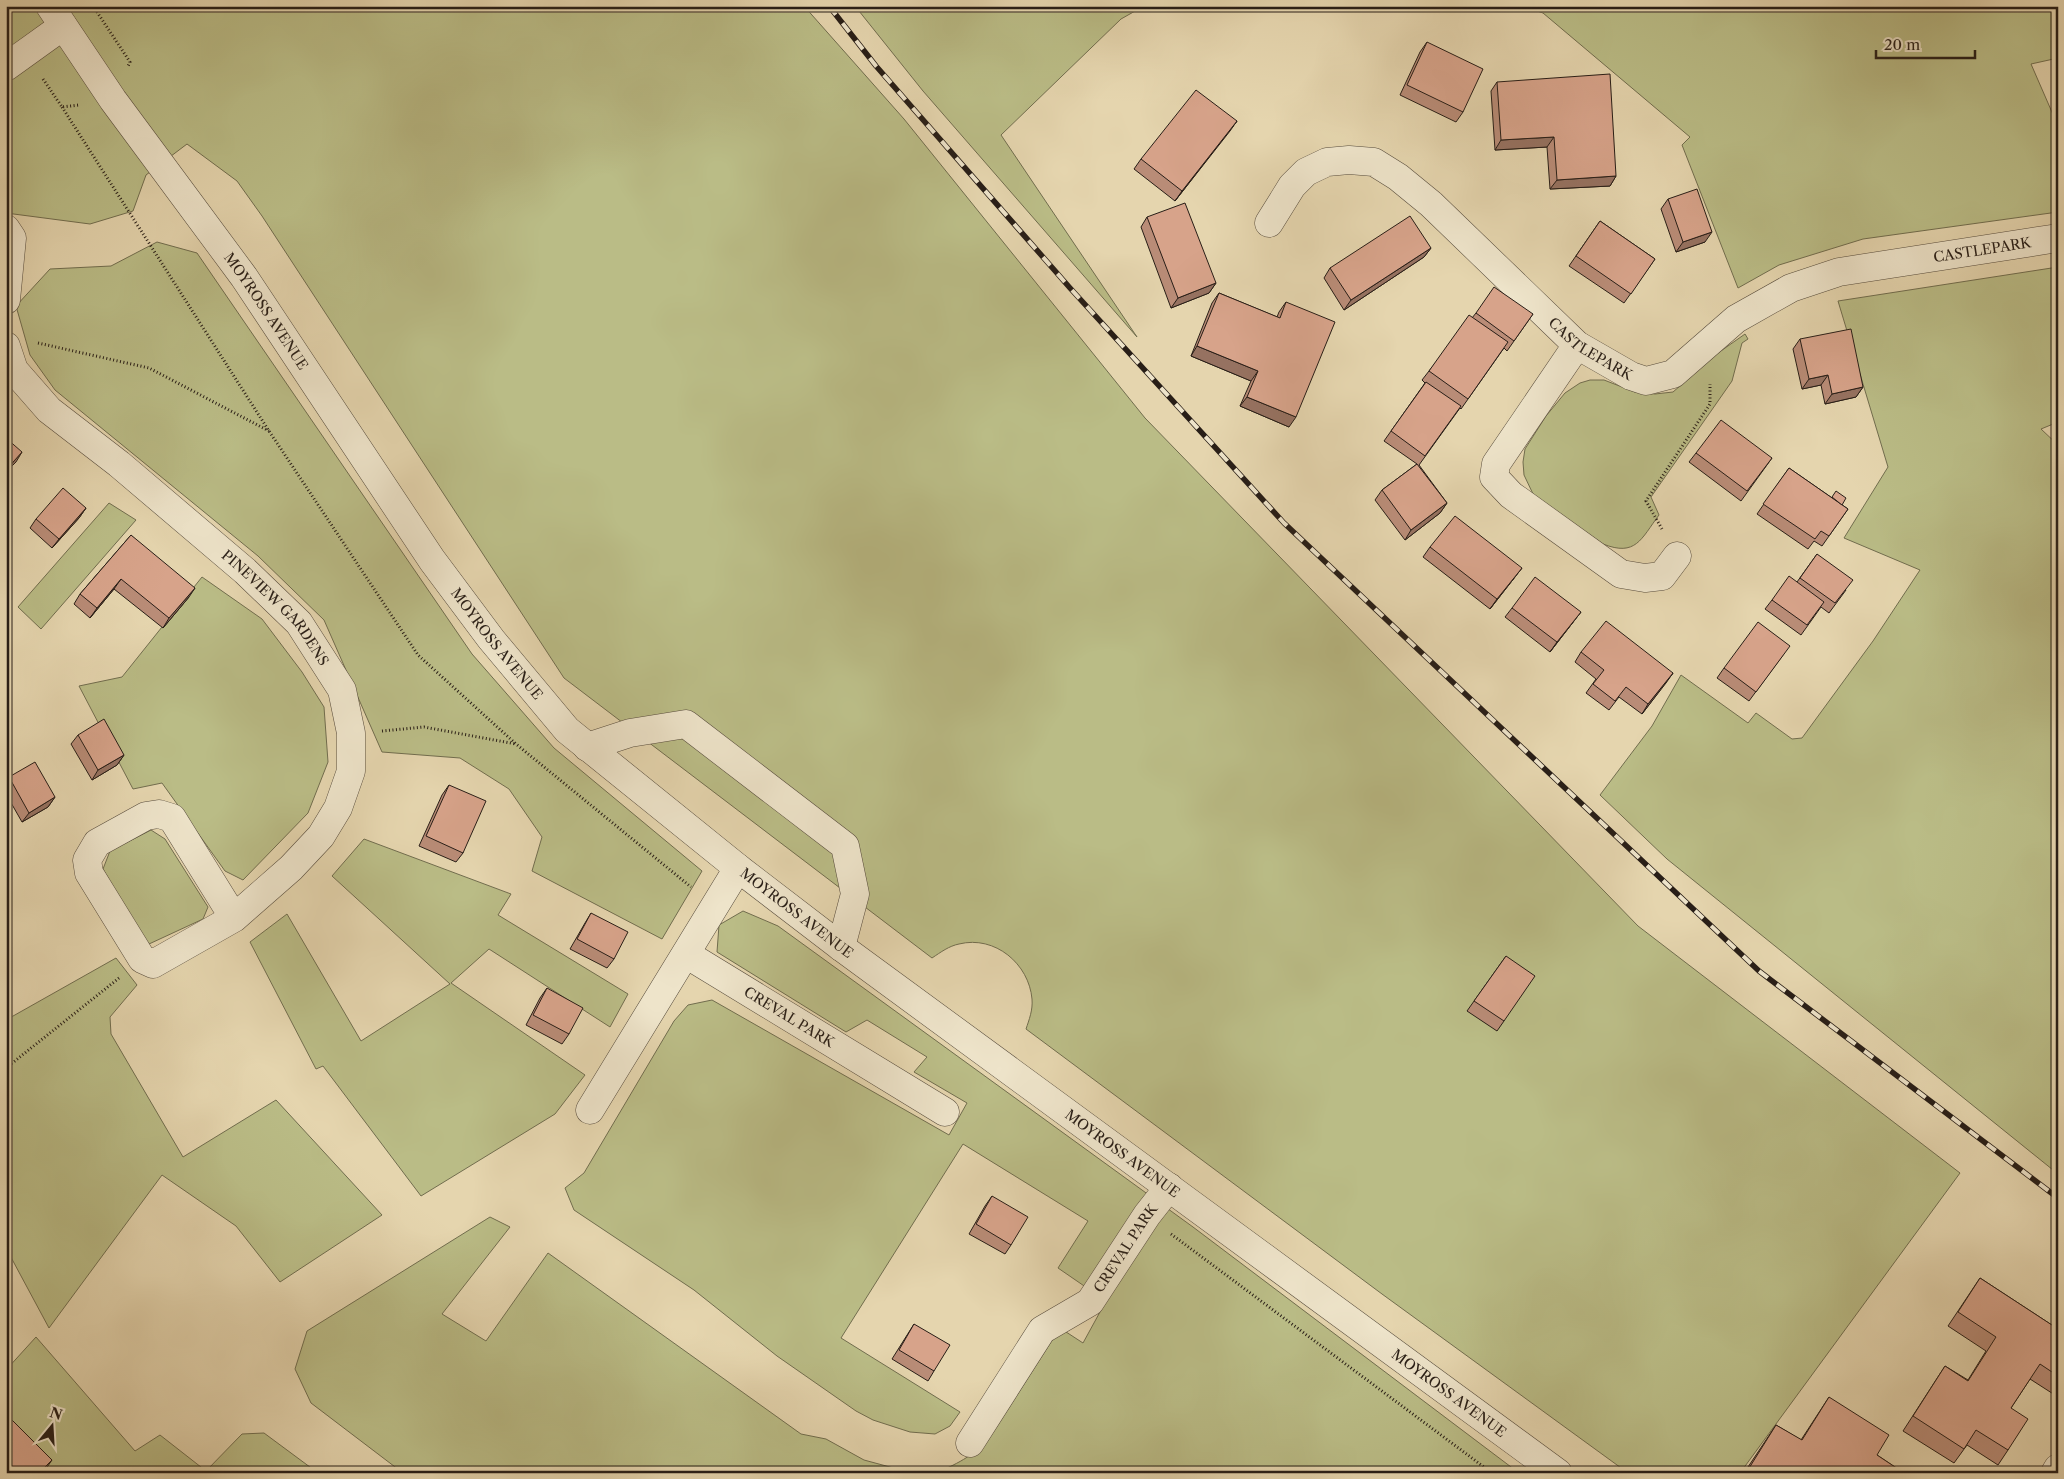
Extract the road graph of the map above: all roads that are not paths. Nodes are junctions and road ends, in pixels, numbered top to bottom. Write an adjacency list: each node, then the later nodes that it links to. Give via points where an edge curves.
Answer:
1 (57, 16): 2 (street); 10 (street, MOYROSS AVENUE, via 113,100 249,286 432,560 491,639 567,730)
2 (16, 60)
3 (1269, 223): 7 (street, CASTLEPARK, via 1292,186 1306,172 1327,162 1374,162 1431,204)
4 (9, 233): 6 (street)
5 (2058, 238): 7 (street, CASTLEPARK, via 1840,272 1791,288 1736,319 1673,374 1646,381 1631,376)
6 (6, 300)
7 (1577, 345): 9 (street, via 1496,464 1494,477 1511,496 1621,574 1645,578 1662,576)
8 (6, 346): 12 (street, PINEVIEW GARDENS, via 14,370 49,410 119,464 245,571 299,623 342,690 351,734 351,771 338,808 320,836 291,868)
9 (1677, 556)
10 (587, 747): 11 (street, MOYROSS AVENUE); 13 (street, via 630,733 686,724 846,846 855,894)
11 (738, 868): 13 (street, MOYROSS AVENUE); 14 (street)
12 (234, 918): 12 (street, PINEVIEW GARDENS, via 153,964 142,959 89,873 88,860 97,843 146,816 159,814 172,818)
13 (841, 947): 17 (street, MOYROSS AVENUE)
14 (686, 954): 15 (street); 16 (street, CREVAL PARK)
15 (590, 1110)
16 (945, 1112)
17 (1169, 1188): 18 (street, CREVAL PARK, via 1090,1302 1042,1330); 20 (street, MOYROSS AVENUE)
18 (970, 1443)
19 (2058, 1468): 21 (street)
20 (1558, 1473)
21 (2055, 1473)

